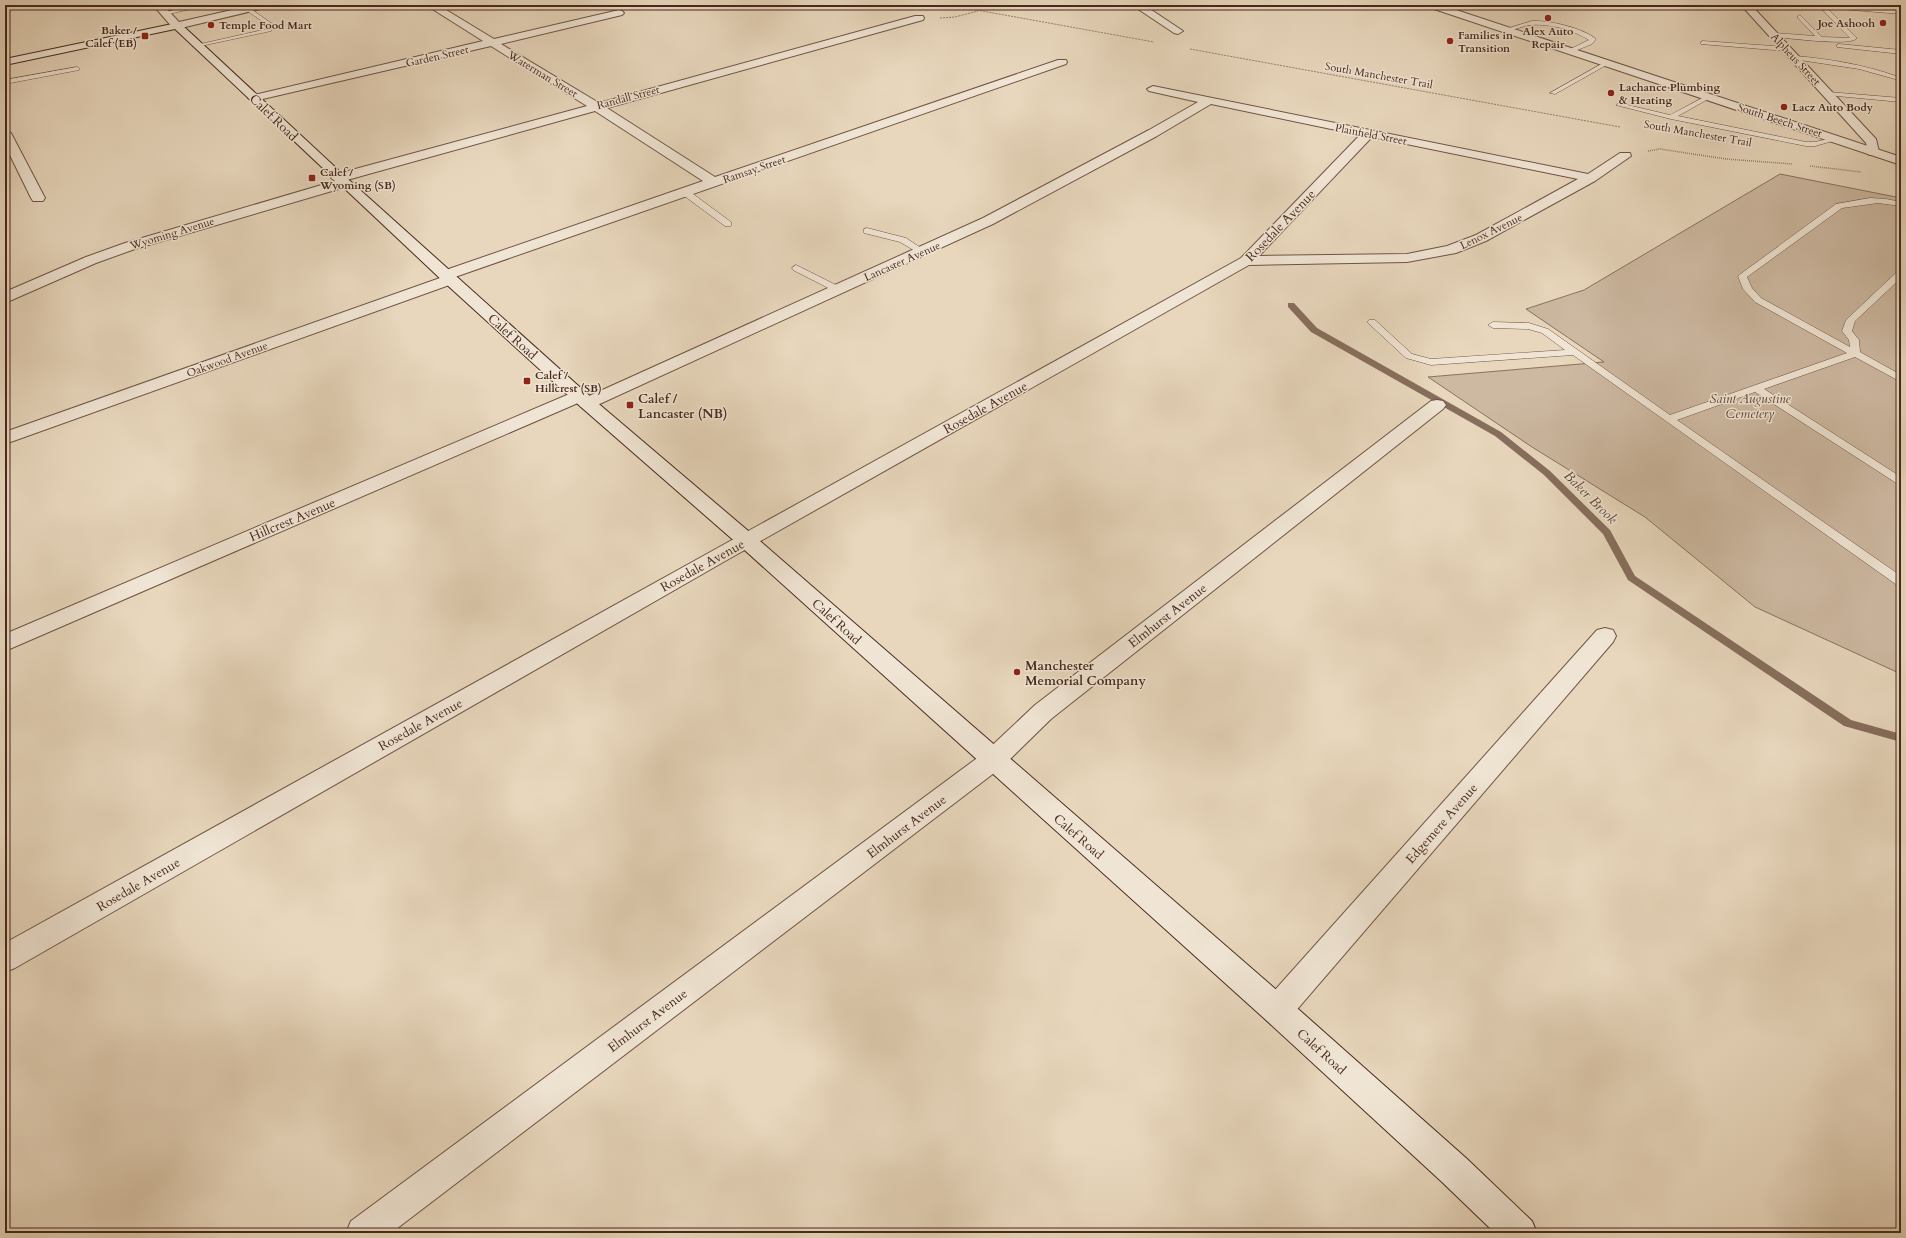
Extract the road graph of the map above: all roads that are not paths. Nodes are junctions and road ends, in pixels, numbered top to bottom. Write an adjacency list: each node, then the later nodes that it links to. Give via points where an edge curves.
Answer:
1 (204, 5): 15 (lane)
2 (266, 5): 11 (street)
3 (431, 5): 22 (street, Waterman Street)
4 (1137, 5): 19 (street)
5 (1431, 5): 18 (street, South Beech Street)
6 (1746, 5): 20 (street, Alpheus Street)
7 (1812, 5): 8 (lane)
8 (1822, 5): 21 (lane, via 1854,38)
9 (1870, 5): 12 (lane)
10 (1842, 8): 12 (lane)
11 (248, 9): 15 (street); 25 (lane, via 272,26 269,30)
12 (1876, 11): 13 (lane)
13 (1901, 12)
14 (619, 13): 22 (street, Garden Street)
15 (167, 14): 25 (street, Calef Road); 30 (street)
16 (1800, 17): 21 (lane)
17 (919, 18): 44 (street, Randall Street)
18 (1506, 30): 27 (street, South Beech Street); 27 (lane, via 1534,23 1570,30 1593,39 1590,43)
19 (1178, 31)
20 (1774, 35): 21 (lane); 26 (street, Alpheus Street)
21 (1821, 39)
22 (492, 43): 40 (street, Garden Street); 44 (street, Waterman Street)
23 (1703, 43): 26 (lane)
24 (1814, 45): 28 (lane)
25 (198, 46): 40 (street, Calef Road)
26 (1786, 46): 29 (street, Alpheus Street)
27 (1570, 51): 32 (street, South Beech Street)
28 (1901, 52)
29 (1795, 58): 35 (lane, via 1852,65 1897,78); 38 (street, Alpheus Street)
30 (6, 60)
31 (1062, 62): 54 (street, Ramsay Street)
32 (1607, 63): 37 (lane); 39 (street, South Beech Street)
33 (77, 69): 34 (lane)
34 (5, 82)
35 (1901, 82)
36 (1153, 89): 42 (street, Plainfield Street)
37 (1553, 93)
38 (1828, 94): 41 (lane); 49 (street, Alpheus Street, via 1872,142)
39 (1708, 97): 45 (lane); 48 (street, South Beech Street)
40 (254, 98): 53 (street, Calef Road)
41 (1901, 100)
42 (1208, 101): 47 (street, Plainfield Street); 60 (street, Lancaster Avenue, via 1154,133 1008,211)
43 (1619, 105): 45 (lane)
44 (596, 106): 53 (street, Randall Street); 54 (street, Waterman Street)
45 (1671, 117): 48 (lane, via 1806,144)
46 (5, 133): 56 (street)
47 (1369, 133): 52 (street, Plainfield Street); 61 (street, Rosedale Avenue)
48 (1836, 139): 49 (street, South Beech Street)
49 (1873, 152): 51 (street, South Beech Street)
50 (1625, 156): 52 (street, Lenox Avenue)
51 (1901, 161)
52 (1590, 178): 61 (street, Lenox Avenue, via 1481,238 1431,255 1381,259 1301,258)
53 (341, 181): 64 (street, Calef Road); 66 (street, Wyoming Avenue, via 130,246 91,260)
54 (715, 183): 55 (street, Ramsay Street)
55 (686, 193): 58 (lane); 64 (street, Ramsay Street)
56 (38, 198)
57 (1901, 204): 70 (lane, via 1872,201 1852,202 1839,206 1742,276 1748,289 1758,300)
58 (728, 224)
59 (867, 231): 60 (lane, via 904,240)
60 (923, 252): 65 (street, Lancaster Avenue)
61 (1246, 261): 78 (street, Rosedale Avenue)
62 (796, 268): 65 (lane)
63 (1901, 273): 70 (lane, via 1851,320 1847,331 1854,340)
64 (447, 278): 73 (street, Calef Road); 76 (street, Oakwood Avenue)
65 (839, 290): 73 (street, Lancaster Avenue)
66 (5, 298)
67 (1372, 322): 69 (lane, via 1409,356 1431,362)
68 (1493, 325): 69 (lane, via 1545,331)
69 (1574, 352): 75 (lane)
70 (1855, 354): 71 (lane); 72 (lane)
71 (1901, 379)
72 (1757, 389): 75 (lane); 77 (lane)
73 (584, 400): 78 (street, Calef Road); 81 (street, Hillcrest Avenue)
74 (1437, 405): 82 (street, Elmhurst Avenue, via 1043,712)
75 (1669, 419): 79 (lane)
76 (5, 438)
77 (1901, 482)
78 (746, 540): 82 (street, Calef Road); 83 (street, Rosedale Avenue)
79 (1901, 582)
80 (1605, 636): 84 (street, Edgemere Avenue)
81 (5, 643)
82 (993, 760): 84 (street, Calef Road); 85 (street, Elmhurst Avenue)
83 (5, 958)
84 (1277, 1010): 86 (street, Calef Road)
85 (363, 1233)
86 (1520, 1233)

